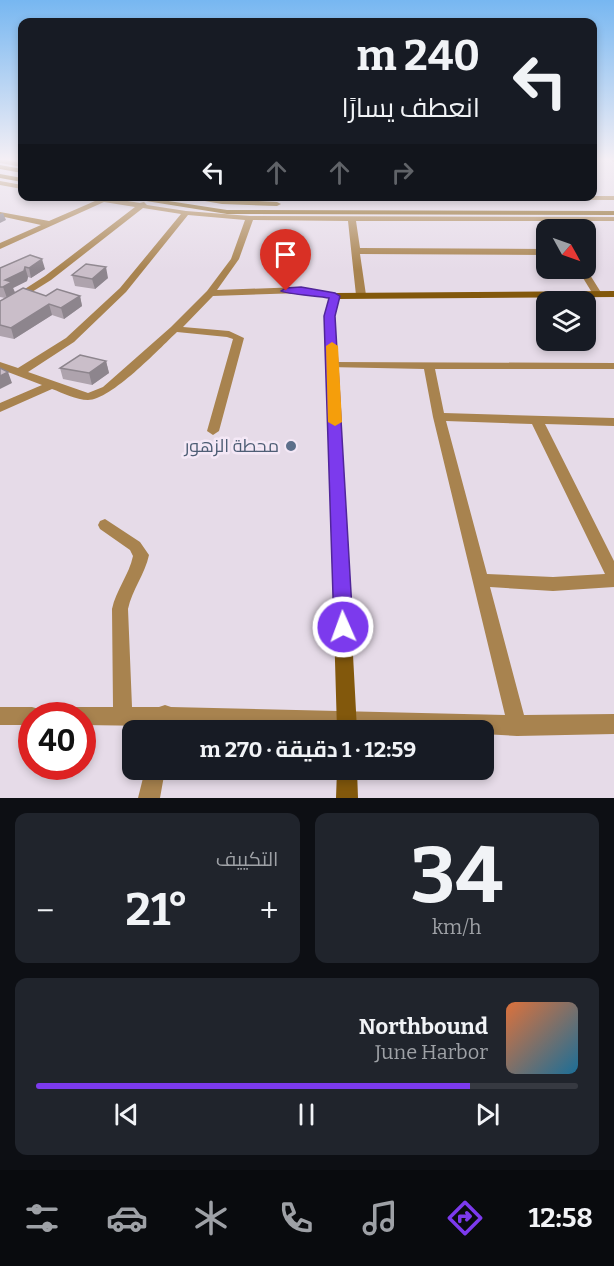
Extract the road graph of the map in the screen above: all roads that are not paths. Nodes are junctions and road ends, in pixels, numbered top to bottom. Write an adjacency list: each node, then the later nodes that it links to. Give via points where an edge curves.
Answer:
1 (597, 197): 2 (street)
2 (614, 198)
3 (103, 201): 6 (street); 17 (street)
4 (134, 201): 6 (main road)
5 (233, 201): 7 (main road)
6 (144, 204): 8 (street); 11 (main road, via 227,212); 27 (street, via 48,278)
7 (614, 205)
8 (186, 213): 12 (street); 33 (street, via 123,290 70,340)
9 (614, 213): 11 (main road)
10 (0, 214): 17 (street)
11 (419, 216): 13 (street); 14 (street)
12 (250, 218): 13 (street); 22 (street, via 235,259)
13 (352, 219): 19 (street)
14 (547, 219)
15 (596, 220): 16 (street)
16 (614, 220)
17 (51, 224): 18 (street)
18 (0, 246)
19 (357, 251): 20 (street); 26 (street)
20 (536, 252)
21 (588, 279): 23 (street)
22 (210, 293): 25 (street, via 301,290); 28 (street)
23 (597, 294): 24 (main road); 26 (main road)
24 (614, 294)
25 (335, 296): 26 (main road); 30 (main road, via 330,316)
26 (361, 296)
27 (3, 304)
28 (175, 329): 34 (street, via 98,395 78,395); 39 (street, via 239,338)
29 (0, 365): 33 (street)
30 (333, 365): 31 (street); 48 (main road)
31 (429, 365): 32 (street); 36 (street)
32 (614, 366)
33 (20, 372): 34 (street)
34 (52, 385): 35 (street)
35 (0, 408)
36 (439, 417): 37 (street); 41 (street)
37 (536, 419): 38 (street); 42 (street)
38 (614, 422)
39 (213, 431)
40 (105, 525): 44 (street, via 135,546 141,555 139,567 122,593 120,609)
41 (480, 579): 42 (street, via 553,584); 51 (street)
42 (614, 579)
43 (96, 715): 44 (street)
44 (123, 715): 47 (street)
45 (0, 716): 46 (street)
46 (18, 716)
47 (152, 720)
48 (347, 720)
49 (614, 724): 51 (street)
50 (494, 726): 51 (street)
51 (517, 726)
52 (153, 780): 54 (street)
53 (347, 780): 55 (main road)
54 (149, 798)
55 (347, 798)

